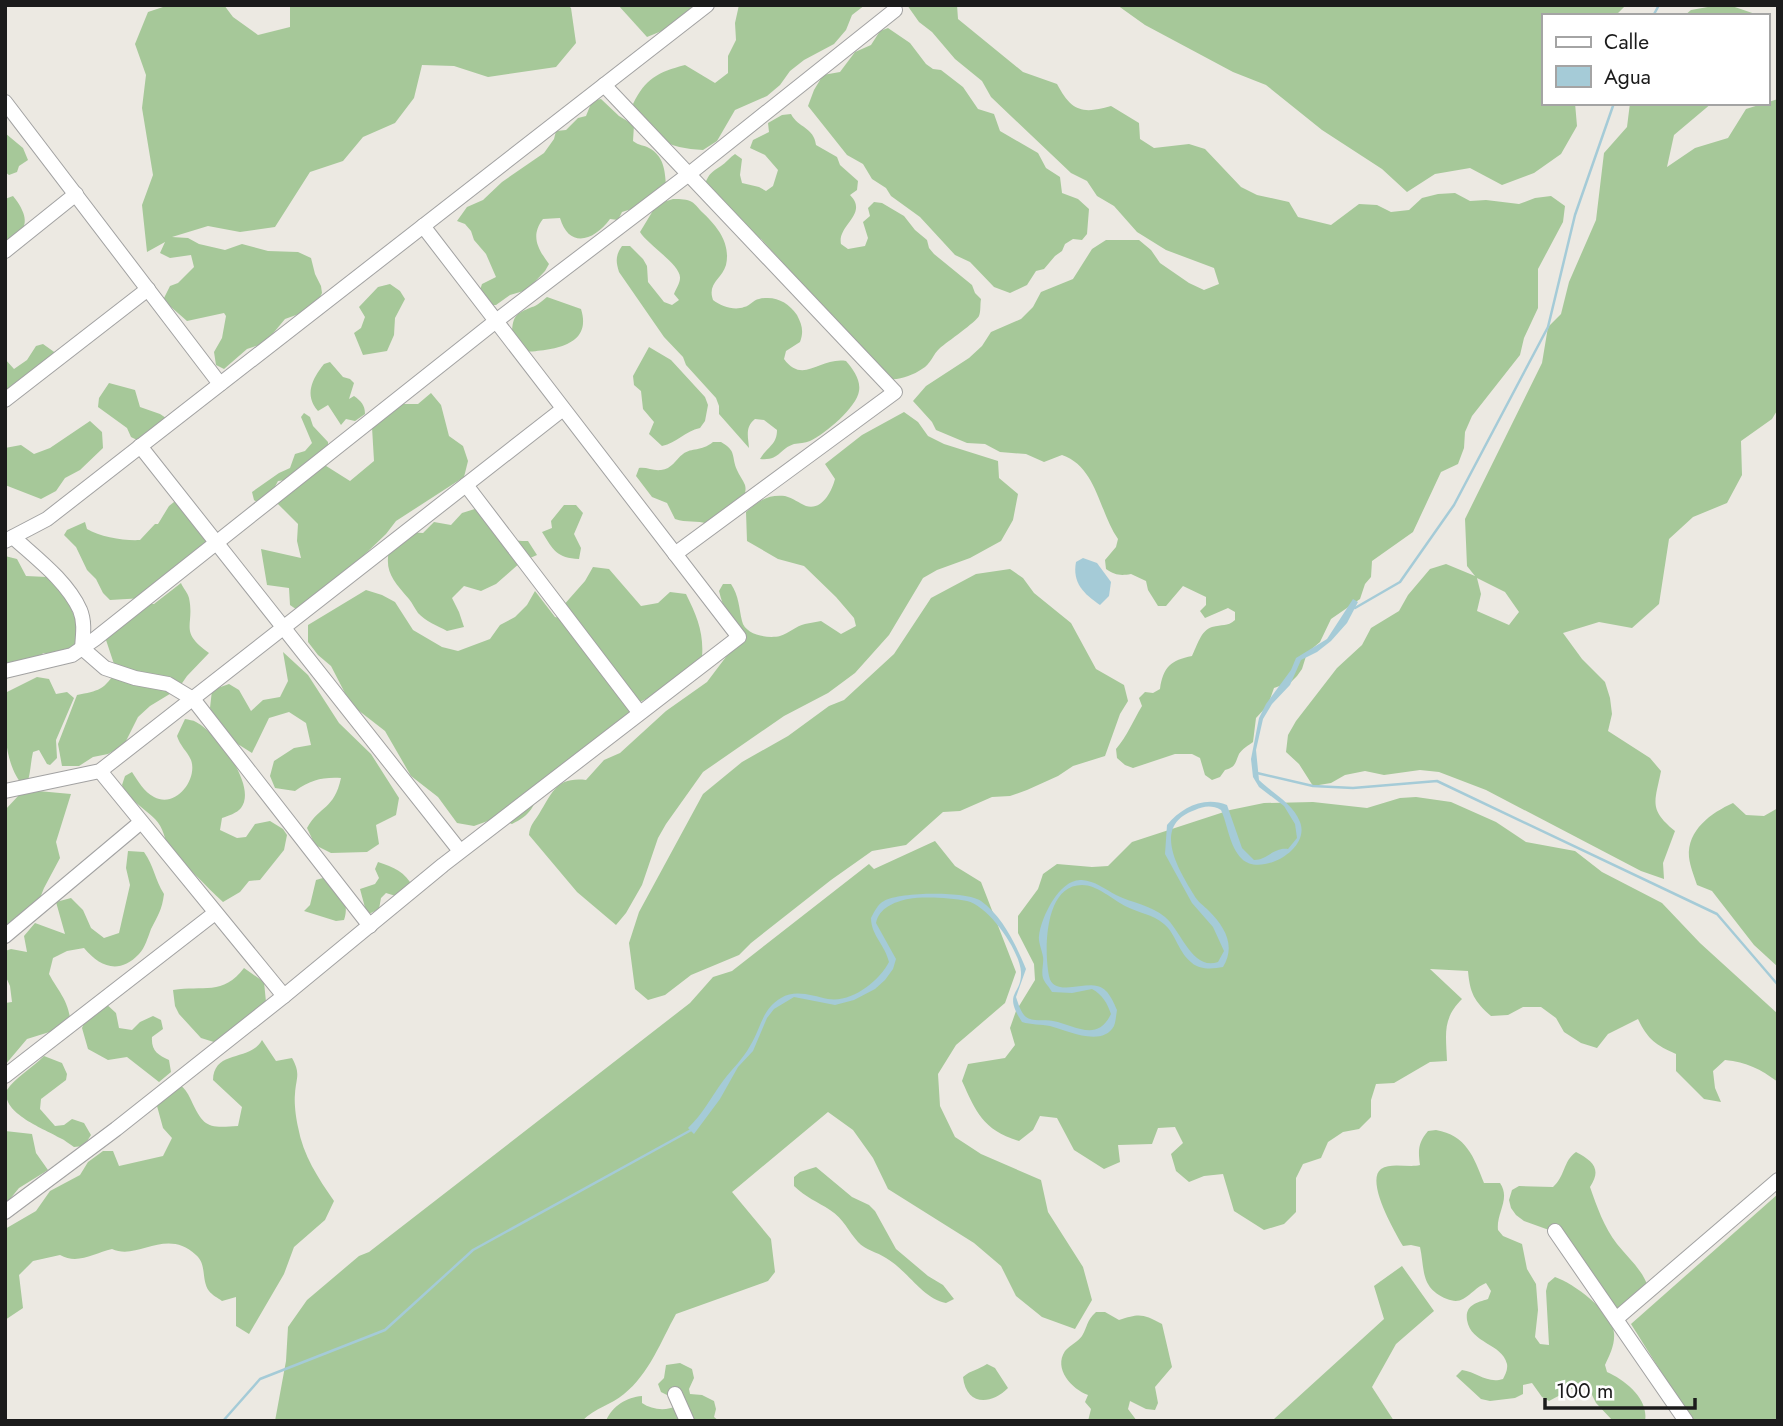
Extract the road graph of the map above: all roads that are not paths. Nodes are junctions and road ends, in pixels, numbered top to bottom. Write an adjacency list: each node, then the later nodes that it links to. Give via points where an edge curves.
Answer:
1 (707, 5): 3 (street)
2 (895, 10): 5 (street)
3 (604, 85): 5 (street); 7 (street)
4 (5, 102): 6 (street)
5 (689, 174): 10 (street); 18 (street, via 895,392)
6 (76, 194): 8 (street); 9 (street)
7 (423, 226): 10 (street); 11 (street)
8 (5, 251)
9 (148, 289): 11 (street); 12 (street)
10 (496, 321): 13 (street); 17 (street)
11 (220, 384): 14 (street)
12 (5, 400)
13 (563, 409): 15 (street); 18 (street)
14 (140, 446): 16 (street, via 47,519); 17 (street)
15 (466, 485): 19 (street); 23 (street)
16 (9, 539): 20 (street, via 66,589 80,611)
17 (216, 542): 19 (street); 20 (street)
18 (674, 554): 23 (street, via 739,637)
19 (284, 628): 22 (street); 27 (street)
20 (82, 648): 21 (street, via 72,655); 22 (street, via 105,668 168,684)
21 (5, 671)
22 (193, 699): 24 (street); 29 (street)
23 (639, 712): 27 (street)
24 (100, 771): 25 (street); 26 (street)
25 (5, 791)
26 (141, 821): 28 (street); 30 (street)
27 (460, 851): 29 (street)
28 (215, 913): 31 (street); 32 (street)
29 (370, 926): 31 (street)
30 (5, 936)
31 (284, 996): 34 (street)
32 (5, 1076)
33 (1778, 1180): 36 (street)
34 (5, 1212)
35 (1555, 1231): 36 (street)
36 (1616, 1319): 39 (street)
37 (674, 1394): 38 (street)
38 (687, 1421)
39 (1686, 1421)

